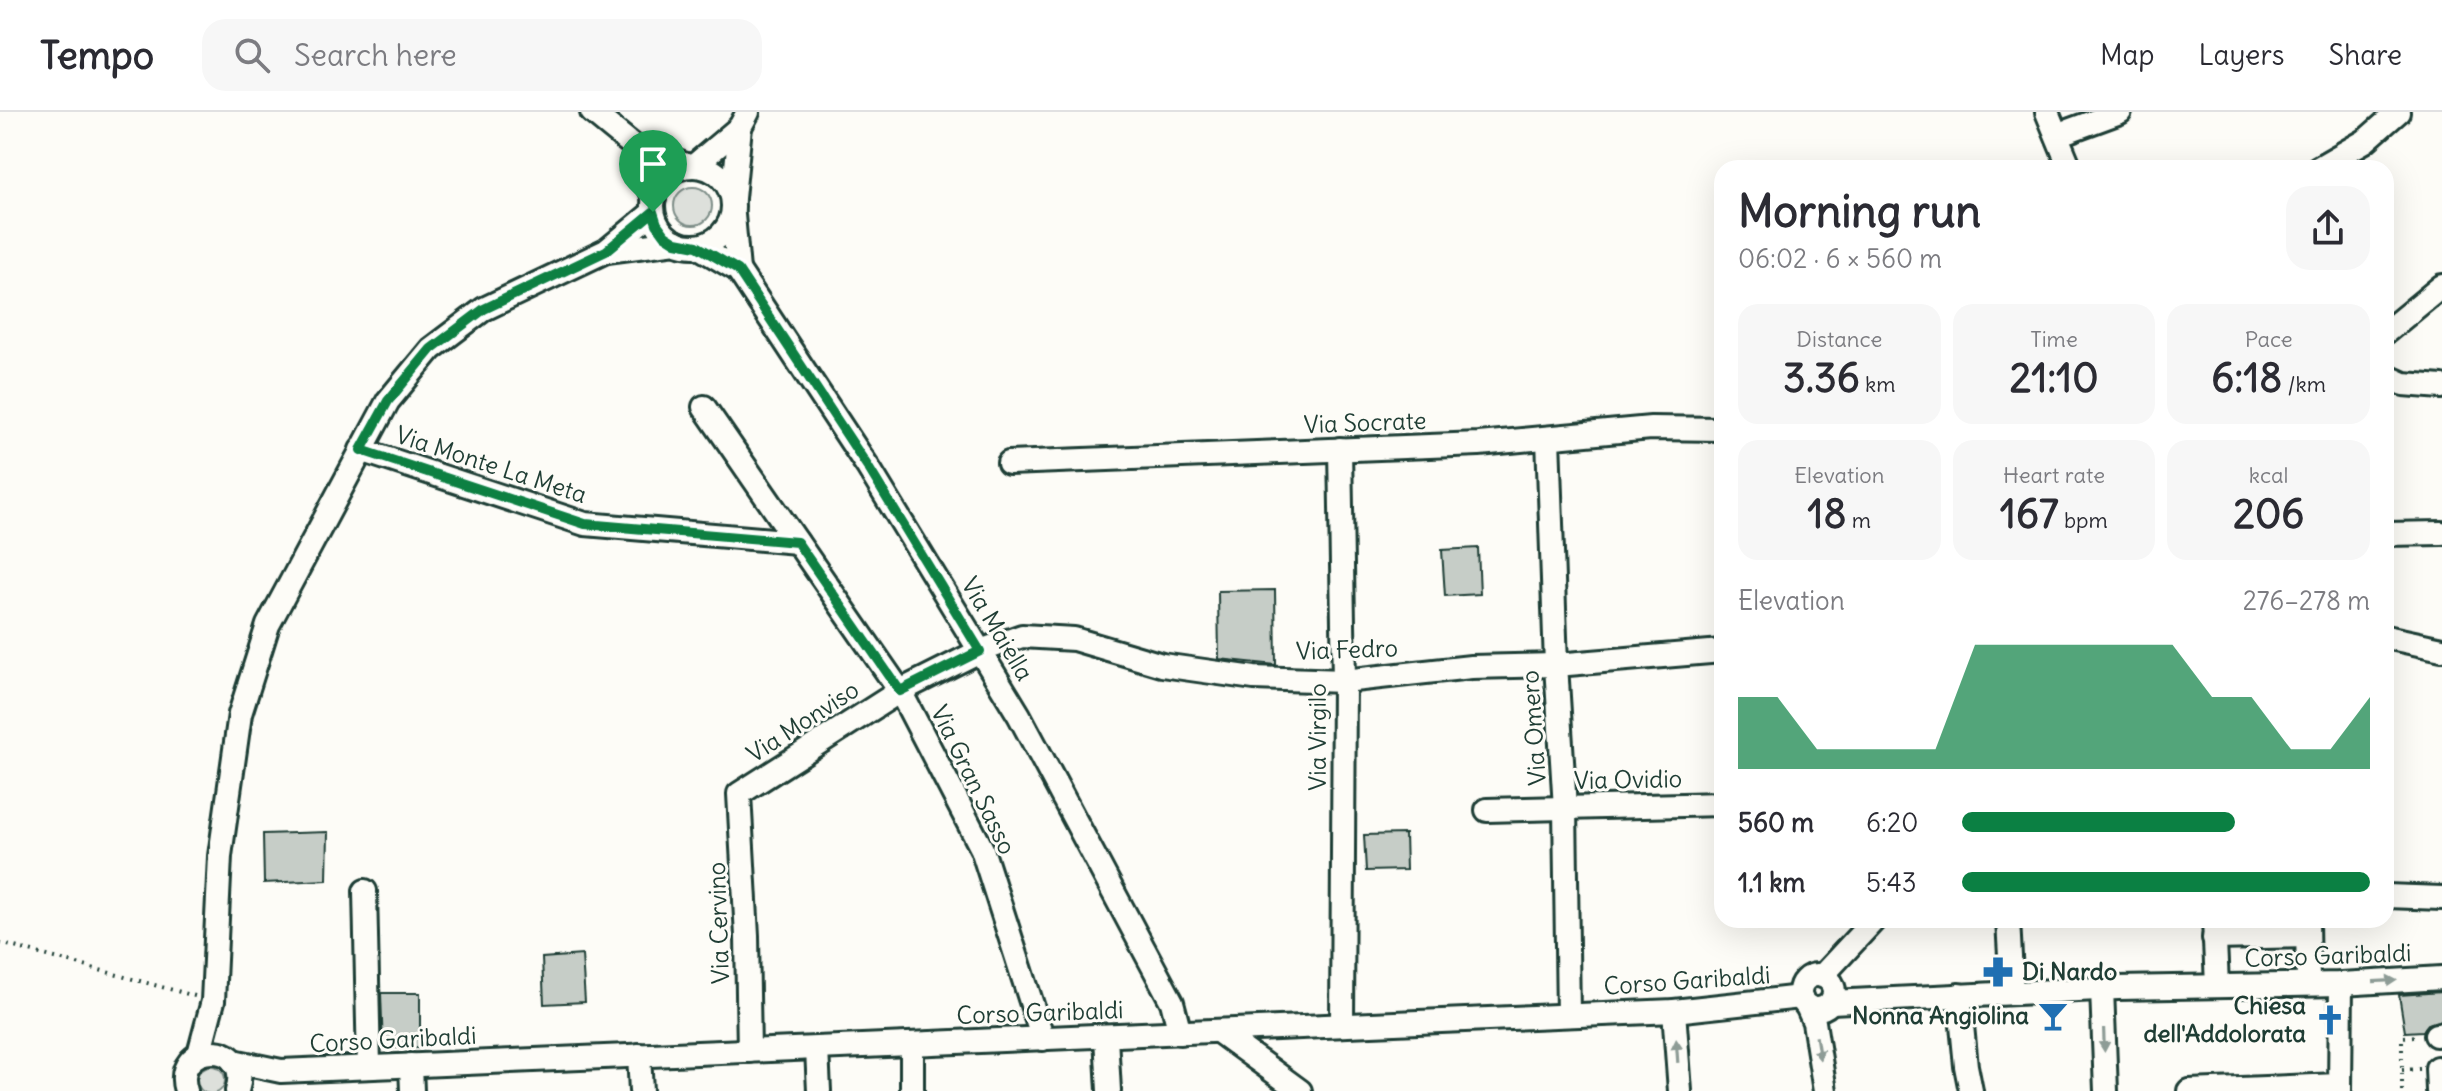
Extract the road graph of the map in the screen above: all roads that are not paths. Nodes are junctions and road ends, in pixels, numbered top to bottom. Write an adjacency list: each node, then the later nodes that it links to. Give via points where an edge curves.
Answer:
1 (592, 112): 7 (street)
2 (2047, 112): 6 (street)
3 (2120, 112): 6 (street)
4 (2398, 112): 9 (street, via 2365,141)
5 (744, 120): 10 (street); 12 (street, Via Maiella)
6 (2057, 135): 8 (street)
7 (636, 148): 10 (street); 11 (street)
8 (2067, 160)
9 (2332, 160)
10 (692, 166): 11 (street, via 666,176); 12 (street, via 722,178)
11 (654, 205): 13 (street, via 665,235); 14 (street)
12 (733, 207): 13 (street, via 716,239); 15 (street, Via Maiella)
13 (686, 244): 14 (street); 15 (street, Via Maiella)
14 (606, 251): 24 (street, via 484,309 431,349 388,401)
15 (738, 270): 31 (street, Via Maiella, via 868,467)
16 (2441, 288): 17 (street)
17 (2394, 326)
18 (2394, 380): 19 (street)
19 (2442, 387)
20 (704, 407): 28 (street, Via Gran Sasso)
21 (1714, 429): 22 (street, Via Socrate, via 1651,428)
22 (1548, 438): 23 (street, Via Socrate); 33 (street, Via Omero)
23 (1340, 449): 25 (street, Via Socrate); 34 (street, Via Virgilo)
24 (361, 450): 28 (street, Via Monte La Meta, via 585,524); 68 (street, via 268,625 240,714 220,856 213,1001)
25 (1009, 463)
26 (2442, 533): 27 (street)
27 (2394, 534)
28 (797, 542): 35 (street, Via Gran Sasso)
29 (2394, 639): 30 (street)
30 (2442, 649)
31 (980, 651): 34 (street, Via Fedro, via 1022,636 1074,639 1162,665 1254,678); 35 (street, Via Monviso); 61 (street, Via Maiella, via 1172,1002)
32 (1714, 652): 33 (street, Via Fedro)
33 (1556, 665): 34 (street, Via Fedro, via 1471,667); 38 (street, Via Omero)
34 (1344, 681): 59 (street, Via Virgilo)
35 (900, 691): 36 (street, Via Monviso); 63 (street, Via Gran Sasso, via 982,849)
36 (739, 794): 66 (street, Via Cervino)
37 (1714, 804): 38 (street, Via Ovidio)
38 (1565, 808): 39 (street, Via Ovidio); 58 (street, Via Omero)
39 (1487, 810)
40 (365, 891): 70 (street)
41 (2394, 896): 42 (street)
42 (2442, 898)
43 (1867, 928): 47 (street)
44 (2008, 928): 53 (street)
45 (2307, 928): 46 (street); 49 (street)
46 (2214, 929): 51 (street)
47 (1822, 976): 55 (street, via 1804,982); 56 (street, via 1833,987)
48 (2442, 978): 50 (street, Corso Garibaldi, one-way to 48)
49 (2308, 984): 50 (street, Corso Garibaldi); 51 (street, Corso Garibaldi)
50 (2341, 984): 73 (street)
51 (2217, 985): 52 (street, Corso Garibaldi)
52 (2102, 989): 53 (street, Corso Garibaldi); 84 (street, one-way to 84)
53 (2012, 993): 54 (street, Corso Garibaldi)
54 (1959, 995): 56 (street, Corso Garibaldi); 83 (street)
55 (1804, 1001): 56 (street, via 1817,1009); 57 (street, Corso Garibaldi); 82 (street, one-way to 82, via 1814,1022)
56 (1831, 1002)
57 (1674, 1011): 58 (street, Corso Garibaldi); 81 (street, one-way to 57)
58 (1568, 1015): 59 (street, Corso Garibaldi)
59 (1342, 1025): 60 (street, Corso Garibaldi)
60 (1218, 1031): 61 (street, Corso Garibaldi); 80 (street)
61 (1180, 1033): 62 (street, Corso Garibaldi)
62 (1106, 1037): 63 (street, Corso Garibaldi); 79 (street)
63 (1043, 1039): 64 (street, Corso Garibaldi)
64 (912, 1045): 65 (street, Corso Garibaldi); 78 (street)
65 (817, 1049): 66 (street, Corso Garibaldi); 77 (street)
66 (749, 1051): 67 (street, Corso Garibaldi)
67 (639, 1055): 69 (street, Corso Garibaldi); 76 (street)
68 (218, 1056): 71 (street, Corso Garibaldi); 72 (street, via 188,1065); 74 (street, via 240,1076)
69 (411, 1065): 70 (street, Corso Garibaldi); 75 (street)
70 (369, 1067): 71 (street, Corso Garibaldi)
71 (281, 1071): 74 (street, Corso Garibaldi)
72 (181, 1087)
73 (2340, 1088): 85 (street)
74 (239, 1091)
75 (412, 1091)
76 (641, 1091)
77 (819, 1091)
78 (912, 1091)
79 (1109, 1091)
80 (1300, 1091)
81 (1680, 1091)
82 (1825, 1091)
83 (1971, 1091)
84 (2106, 1091)
85 (2189, 1091)

